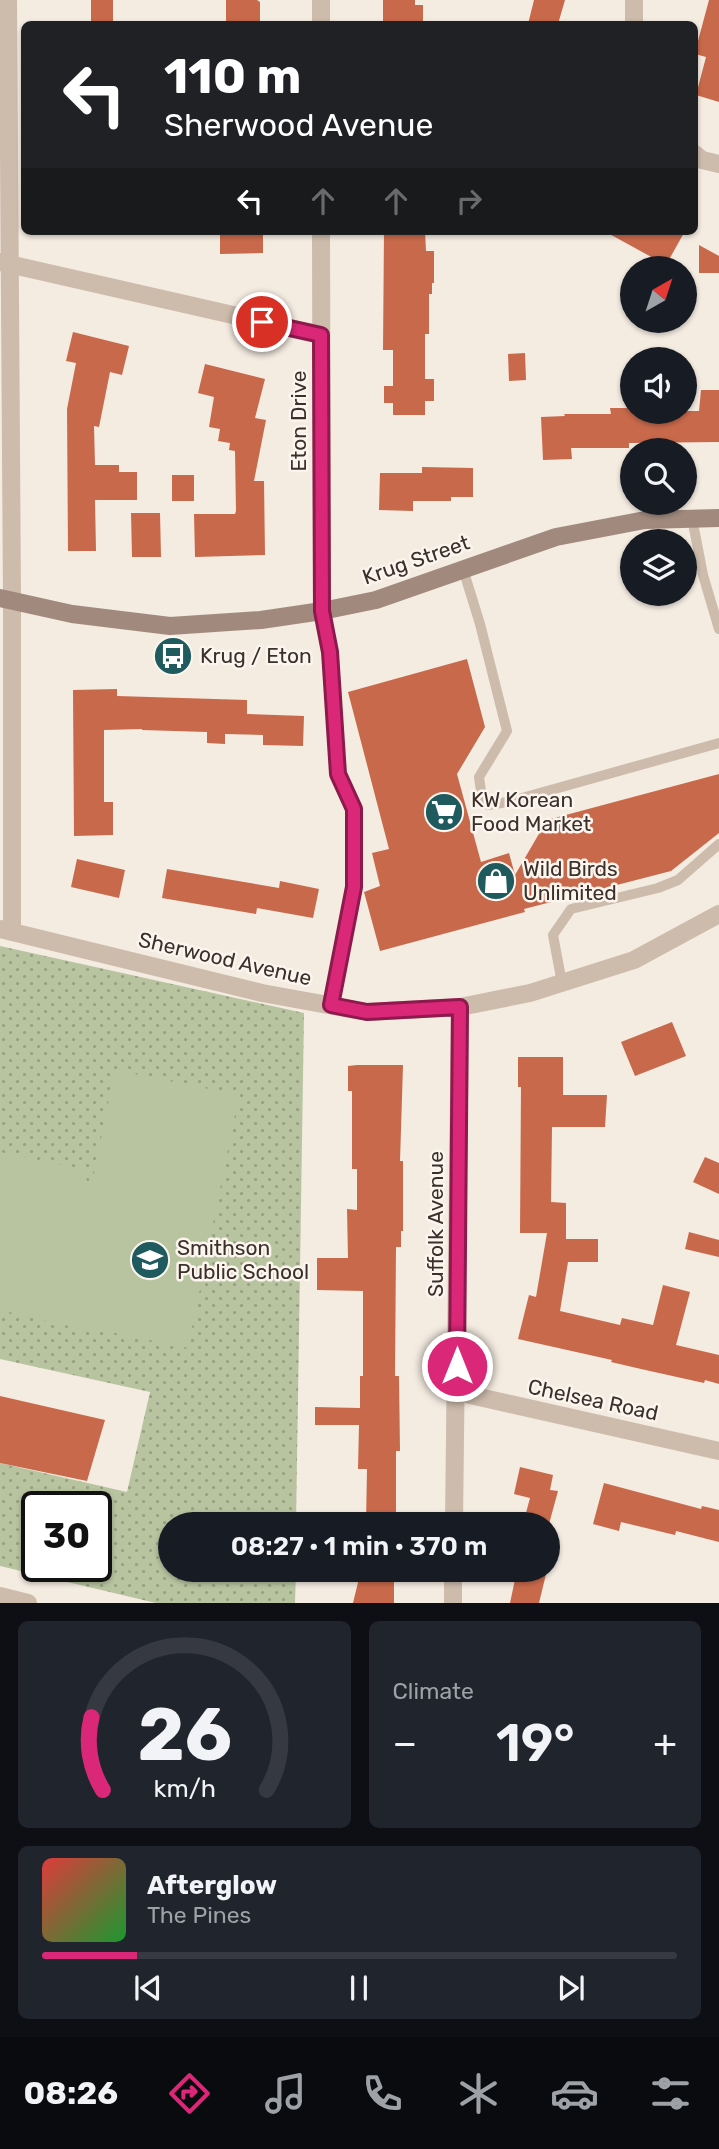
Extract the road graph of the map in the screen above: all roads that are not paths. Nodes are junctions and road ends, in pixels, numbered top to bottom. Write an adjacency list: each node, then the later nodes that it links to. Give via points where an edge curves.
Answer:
1 (8, 0): 9 (street)
2 (321, 0): 4 (street)
3 (634, 0): 5 (street)
4 (321, 21)
5 (634, 21)
6 (698, 157): 7 (street)
7 (719, 164)
8 (321, 235): 10 (street, Eton Drive)
9 (5, 263): 10 (street); 14 (street)
10 (321, 335): 16 (street, Eton Drive)
11 (692, 518): 12 (street, Krug Street); 13 (street, Krug Street, via 645,520 556,537); 15 (lane, via 703,575)
12 (719, 518)
13 (463, 569): 16 (street, Krug Street, via 376,600); 18 (lane, via 507,730 479,777 488,805)
14 (6, 600): 16 (street, Krug Street, via 72,614 170,625 261,621); 21 (street)
15 (716, 604): 17 (lane)
16 (322, 611): 23 (lane, via 330,652 338,774 354,809 354,887)
17 (719, 629)
18 (719, 743)
19 (719, 844): 22 (lane, via 678,880 571,909 552,935)
20 (719, 914): 22 (street, Sherwood Avenue, via 634,960)
21 (6, 930): 23 (street, Sherwood Avenue, via 261,993)
22 (562, 983): 24 (street, Sherwood Avenue)
23 (331, 1005): 24 (street, Sherwood Avenue, via 367,1012)
24 (460, 1007): 25 (street, Suffolk Avenue)
25 (457, 1392): 26 (street, Chelsea Road); 27 (street, Suffolk Avenue)
26 (719, 1451)
27 (454, 1512)
28 (453, 1582): 31 (street)
29 (0, 1597): 30 (street)
30 (28, 1603)
31 (453, 1603)

